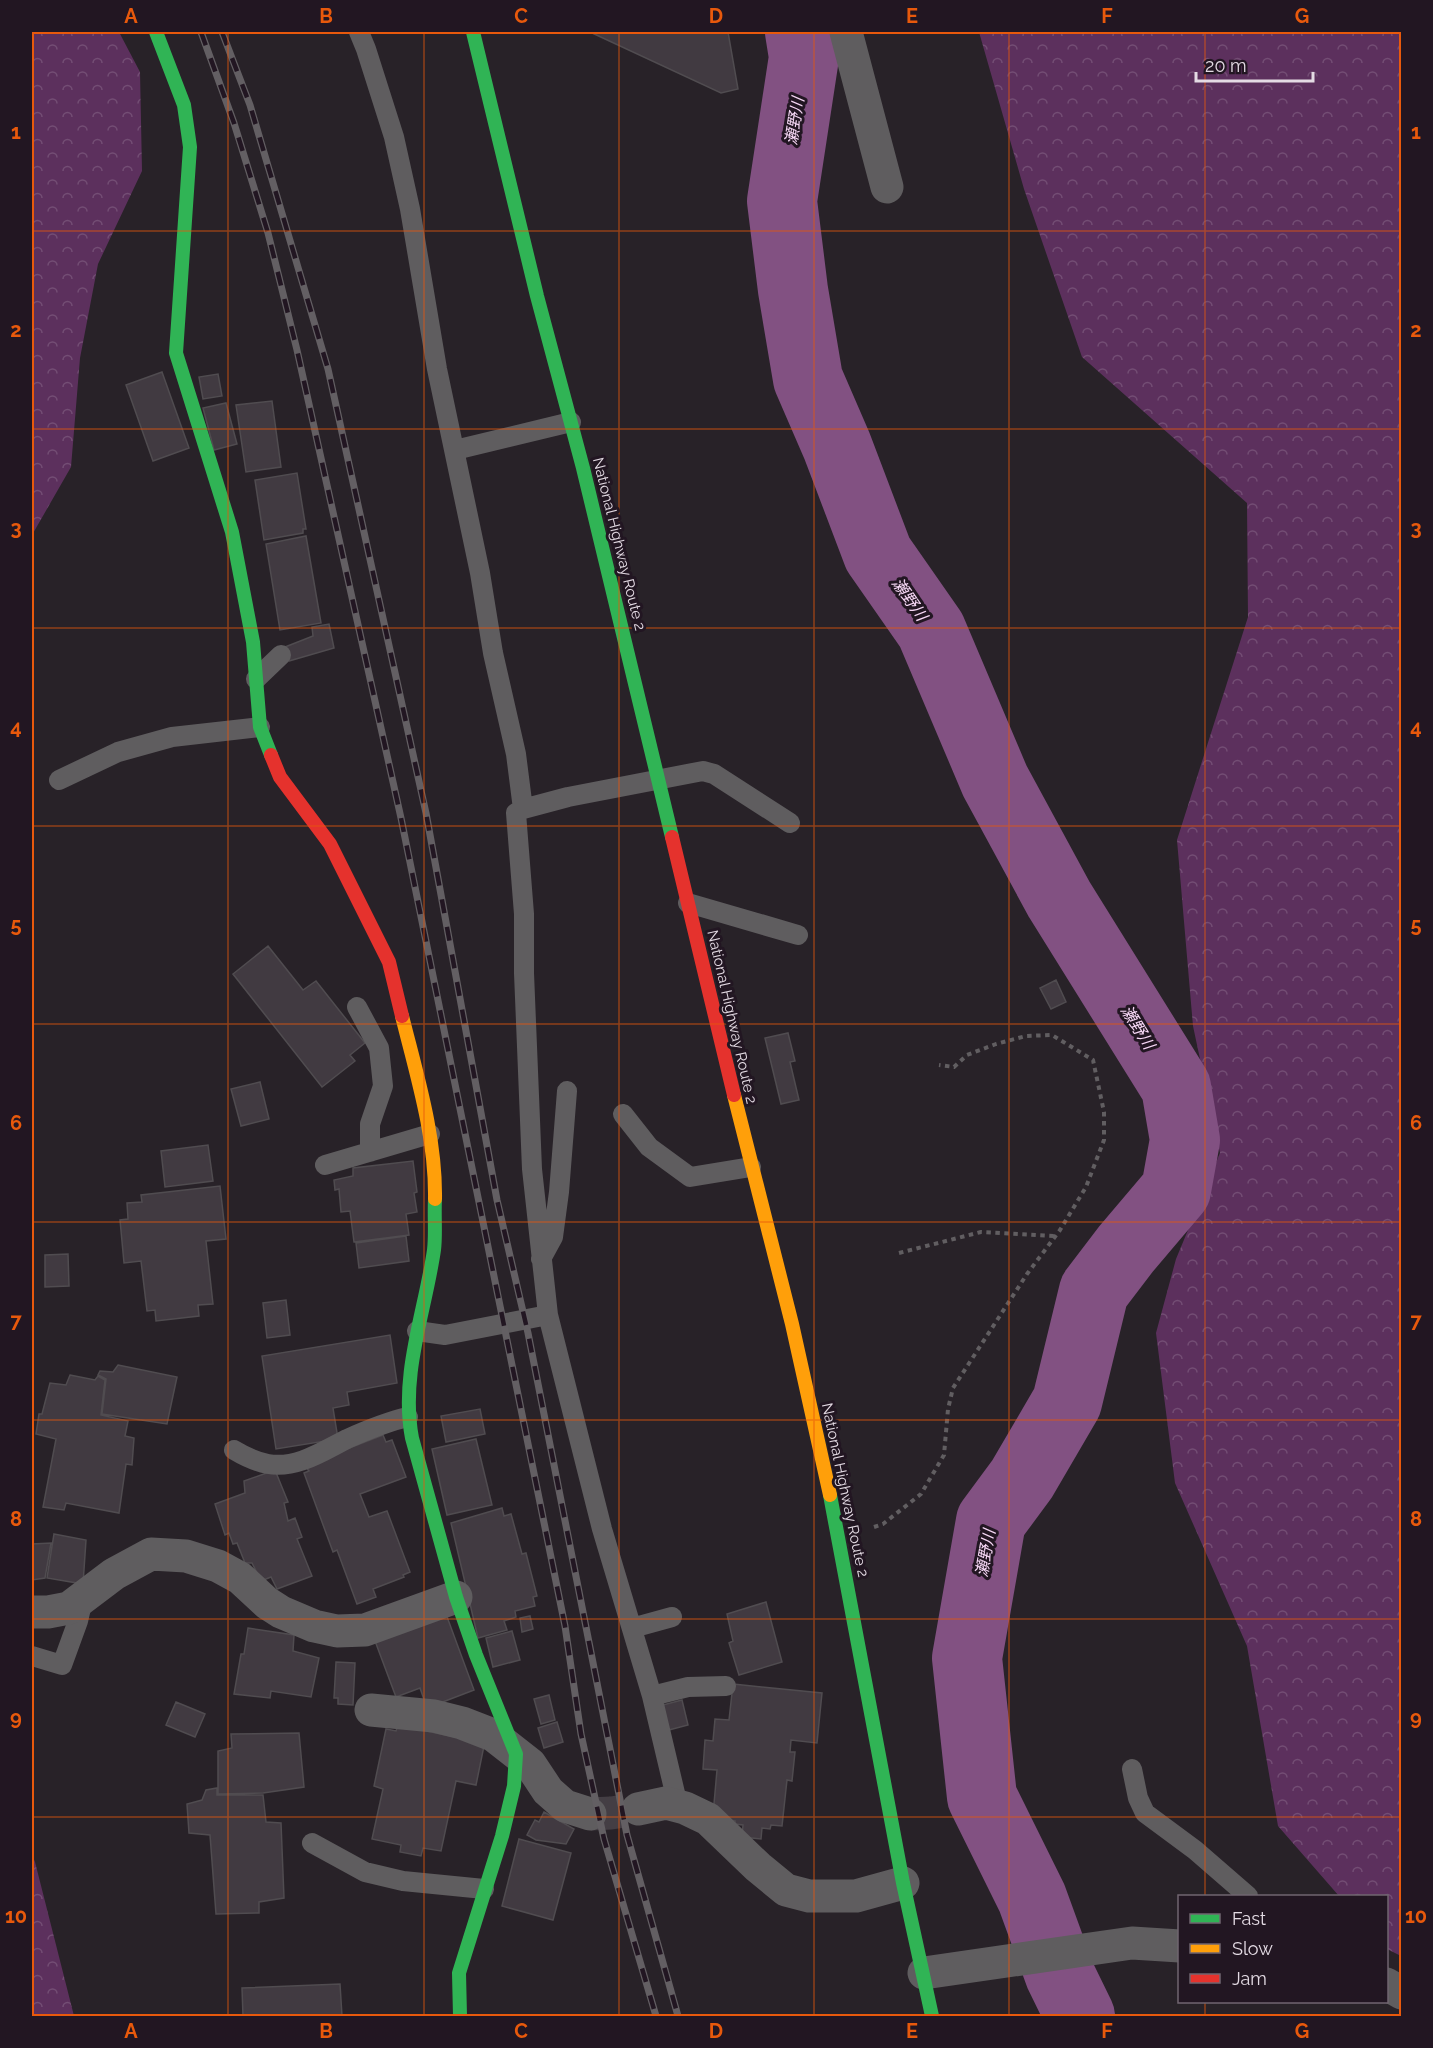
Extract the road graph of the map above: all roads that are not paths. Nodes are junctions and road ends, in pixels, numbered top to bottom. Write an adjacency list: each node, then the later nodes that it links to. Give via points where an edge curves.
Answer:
1 (156, 32): 9 (main road, via 184,105 190,147 176,353 232,532)
2 (359, 32): 7 (lane, via 394,137)
3 (473, 32): 6 (main road, National Highway Route 2)
4 (846, 32): 5 (street)
5 (886, 187)
6 (571, 422): 7 (lane); 12 (main road, National Highway Route 2)
7 (455, 450): 13 (lane, via 516,754)
8 (281, 655): 9 (lane)
9 (256, 678): 10 (main road)
10 (260, 727): 11 (lane, via 172,737 118,752); 20 (main road, via 280,777 330,844 389,962)
11 (59, 780)
12 (659, 780): 13 (lane); 14 (lane, via 703,771 714,774); 15 (main road, National Highway Route 2)
13 (523, 809): 24 (lane, via 516,813 524,914 529,1124)
14 (790, 823)
15 (688, 903): 16 (lane); 23 (main road, National Highway Route 2)
16 (798, 935)
17 (357, 1007): 21 (lane, via 379,1048 383,1086 370,1124)
18 (567, 1091): 24 (lane, via 553,1237)
19 (622, 1114): 23 (lane, via 649,1147 690,1177)
20 (430, 1134): 21 (lane); 26 (main road, via 435,1182 434,1250)
21 (370, 1152): 22 (lane)
22 (325, 1165)
23 (752, 1167): 44 (main road, National Highway Route 2, via 792,1324 839,1538)
24 (541, 1259): 25 (lane)
25 (548, 1315): 26 (lane, via 445,1335); 33 (lane, via 602,1529)
26 (417, 1331): 27 (main road)
27 (408, 1418): 28 (lane, via 385,1423 316,1456 287,1464 269,1464); 29 (main road)
28 (234, 1450)
29 (456, 1597): 30 (street, via 364,1630 337,1631 281,1612 240,1578 218,1566 186,1556 151,1554 114,1574); 38 (main road)
30 (83, 1599): 31 (street, via 69,1608); 34 (lane, via 62,1665)
31 (32, 1612)
32 (672, 1617): 33 (lane)
33 (632, 1628): 36 (lane)
34 (32, 1656)
35 (726, 1686): 36 (lane, via 688,1688)
36 (652, 1696): 40 (lane)
37 (371, 1710): 38 (street, via 462,1723 493,1735)
38 (516, 1754): 42 (street, via 530,1764 548,1791 565,1806); 45 (main road, via 512,1796)
39 (1132, 1769): 46 (lane, via 1145,1813)
40 (676, 1806): 41 (street, via 666,1803); 44 (street, via 708,1819 786,1890 809,1896 856,1896)
41 (638, 1809)
42 (590, 1814)
43 (312, 1843): 45 (lane, via 365,1872 403,1881)
44 (903, 1883): 48 (main road, National Highway Route 2)
45 (484, 1888): 51 (main road, via 459,1973)
46 (1247, 1895)
47 (1178, 1946): 48 (street, via 1132,1943)
48 (924, 1973): 52 (main road, National Highway Route 2)
49 (1388, 1985): 50 (street)
50 (1401, 1993)
51 (460, 2016)
52 (932, 2016)

